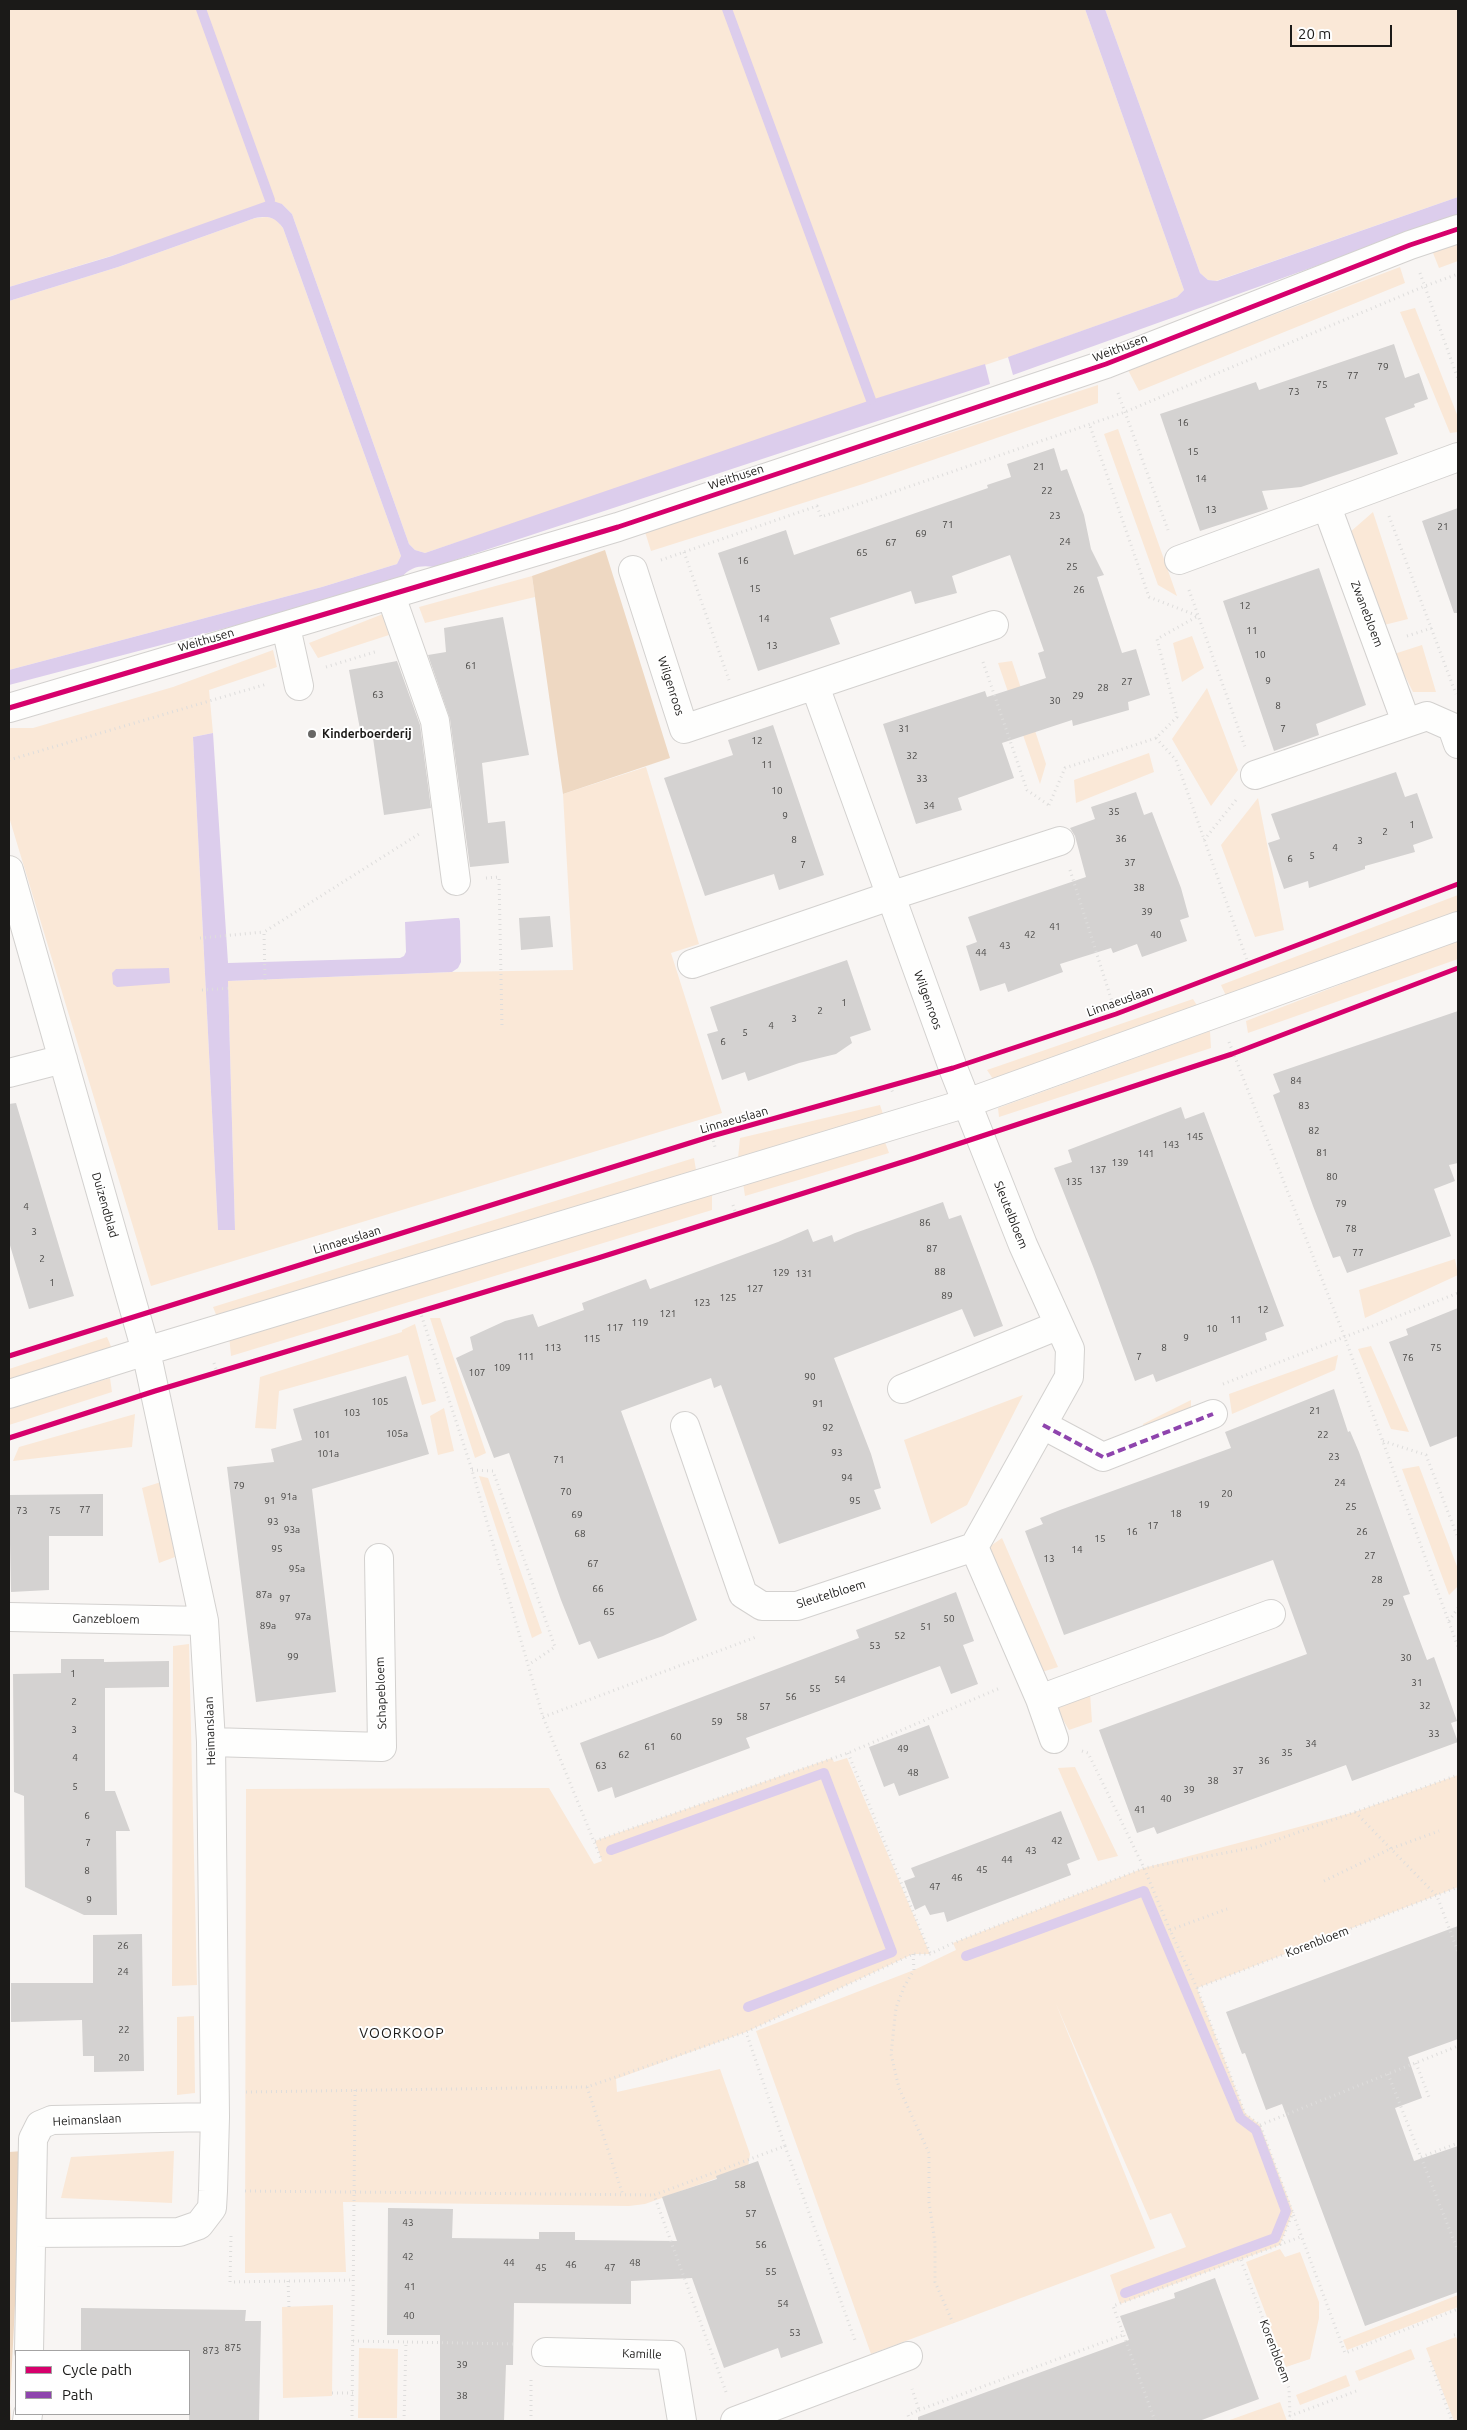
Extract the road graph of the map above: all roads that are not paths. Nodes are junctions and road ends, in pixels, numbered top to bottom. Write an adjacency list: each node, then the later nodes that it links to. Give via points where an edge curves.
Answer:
1 (1458, 229): 6 (street, Weithusen, via 1410,244 1106,364 618,527)
2 (1458, 457): 3 (street)
3 (1327, 508): 4 (street); 12 (street, Zwanebloem)
4 (1179, 560)
5 (633, 570): 10 (street, Wilgenroos, via 684,729)
6 (391, 596): 8 (street, Weithusen); 17 (street, via 435,722)
7 (994, 624): 10 (street, Wilgenroos)
8 (286, 627): 9 (street); 11 (street, Weithusen)
9 (298, 681)
10 (815, 686): 18 (street, Wilgenroos)
11 (9, 708)
12 (1406, 722): 13 (street, via 1427,716); 14 (street)
13 (1455, 735)
14 (1255, 775)
15 (1060, 842): 18 (street)
16 (9, 870): 21 (street, Duizendblad)
17 (456, 881)
18 (890, 896): 20 (street); 23 (street, Wilgenroos)
19 (1458, 926): 23 (street)
20 (692, 964)
21 (63, 1059): 22 (street); 25 (street, Duizendblad)
22 (9, 1073)
23 (967, 1103): 24 (street, Sleutelbloem, via 1023,1245); 25 (street)
24 (1059, 1325): 26 (street); 29 (street, Sleutelbloem, via 1070,1349 1069,1377)
25 (146, 1351): 27 (street); 35 (street, Heimanslaan)
26 (902, 1389)
27 (9, 1394)
28 (1213, 1414): 29 (street, via 1103,1457)
29 (1043, 1425): 31 (street, Sleutelbloem)
30 (685, 1426): 31 (street, Sleutelbloem, via 743,1594 762,1606 796,1606)
31 (974, 1547): 36 (street)
32 (378, 1558): 38 (street, Schapebloem, via 382,1747)
33 (1270, 1614): 36 (street)
34 (9, 1617): 35 (street, Ganzebloem)
35 (204, 1621): 38 (street, Heimanslaan)
36 (1034, 1687): 37 (street)
37 (1054, 1739)
38 (211, 1742): 39 (street, Heimanslaan)
39 (214, 2105): 40 (street, Heimanslaan, via 52,2120 40,2125 33,2139); 40 (street, Heimanslaan, via 212,2208 199,2225 179,2232)
40 (32, 2233): 42 (street, Heimanslaan)
41 (539, 2348): 44 (street, Kamille, via 671,2355)
42 (29, 2350)
43 (905, 2357): 45 (street)
44 (682, 2421)
45 (736, 2421)

